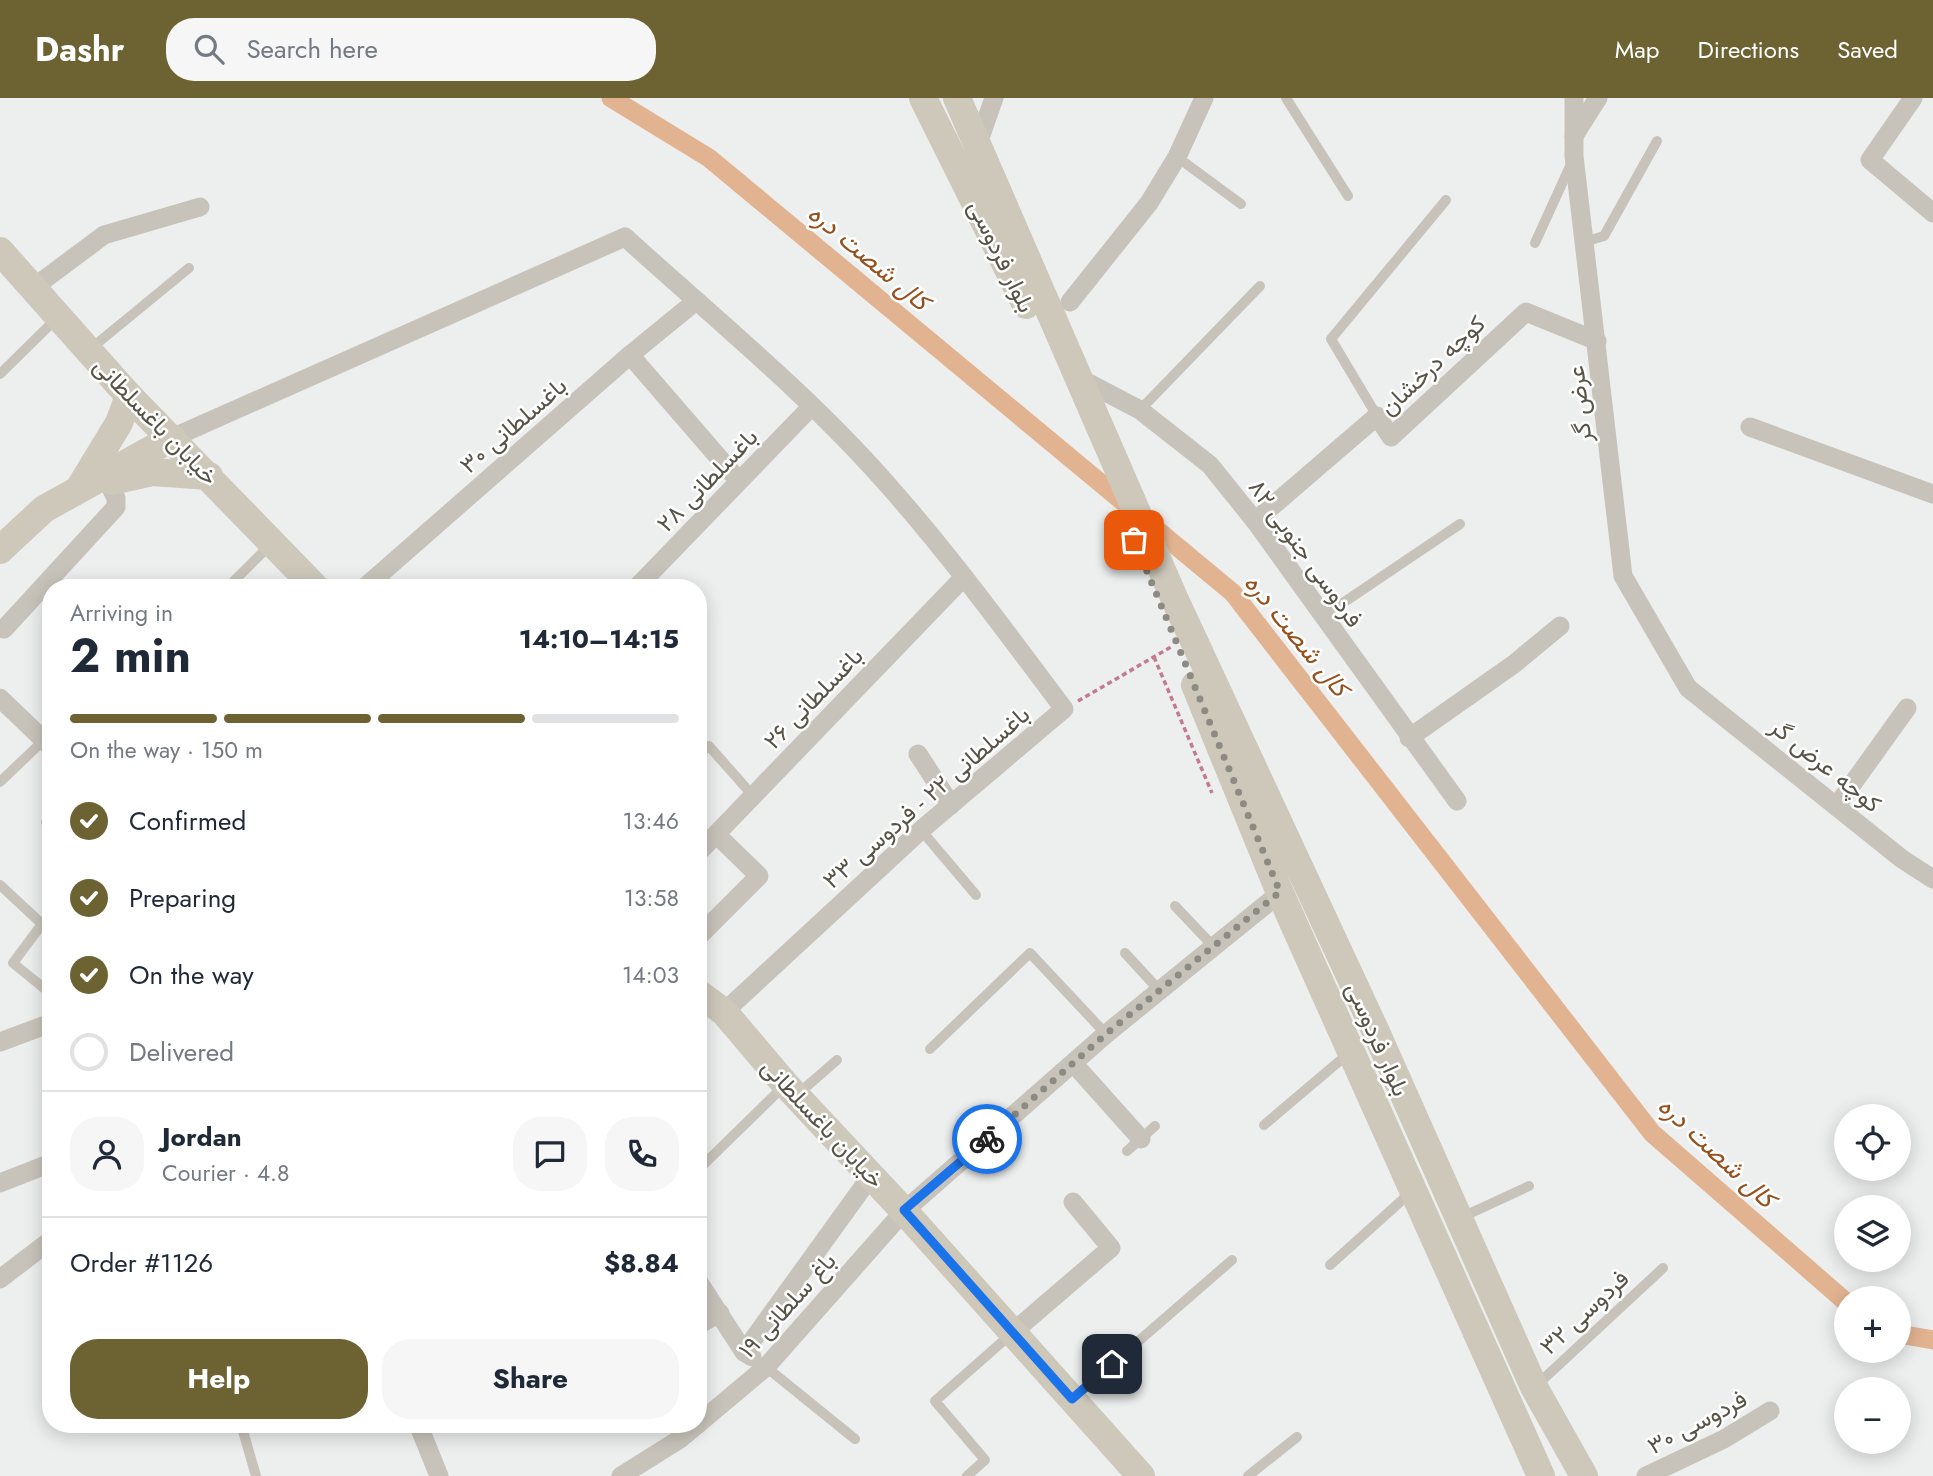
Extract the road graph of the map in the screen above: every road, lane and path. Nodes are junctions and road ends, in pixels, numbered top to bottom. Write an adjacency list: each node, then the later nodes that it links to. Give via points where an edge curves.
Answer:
1 (923, 98): 35 (main road, بلوار فردوسی)
2 (957, 98): 10 (main road, بلوار فردوسی)
3 (994, 98): 10 (street)
4 (1205, 98): 12 (street)
5 (1286, 98): 13 (lane)
6 (1574, 98): 11 (street, عرض گر)
7 (1598, 98): 11 (street)
8 (1913, 98): 17 (street, via 1870,160)
9 (1657, 141): 18 (lane, via 1604,236)
10 (977, 146): 31 (main road, بلوار فردوسی)
11 (1574, 146): 18 (street, عرض گر); 19 (lane)
12 (1177, 157): 15 (lane); 25 (street, via 1149,203)
13 (1348, 196)
14 (1446, 200): 36 (lane, via 1331,339)
15 (1241, 204)
16 (201, 207): 23 (street, via 104,235)
17 (1933, 213)
18 (1584, 242): 27 (street, عرض گر)
19 (1535, 243)
20 (0, 251): 23 (main road, خیابان باغسلطانی)
21 (189, 268): 28 (lane)
22 (1259, 286): 34 (lane)
23 (33, 288): 26 (main road, خیابان باغسلطانی)
24 (696, 301): 29 (street, باغسلطانی ۳۰); 33 (street); 38 (street, via 625,237)
25 (1070, 302)
26 (59, 317): 28 (main road, خیابان باغسلطانی); 30 (lane)
27 (1597, 341): 36 (street, کوچه درخشان, via 1526,312 1391,437); 60 (street, عرض گر, via 1623,576)
28 (89, 350): 32 (main road, خیابان باغسلطانی)
29 (630, 355): 40 (street); 52 (street, باغسلطانی ۳۰)
30 (0, 374)
31 (1076, 376): 34 (street, فردوسی جنوبی ۸۲); 35 (main road, بلوار فردوسی)
32 (129, 396): 38 (main road, خیابان باغسلطانی); 42 (main road, via 119,423)
33 (812, 406): 40 (street, باغسلطانی ۲۸); 48 (street, via 887,483)
34 (1140, 410): 44 (street, فردوسی جنوبی ۸۲, via 1210,465)
35 (1086, 414): 55 (main road)
36 (1377, 416): 44 (street, کوچه درخشان)
37 (1750, 427): 43 (street)
38 (172, 438): 39 (main road, خیابان باغسلطانی); 42 (main road)
39 (209, 476): 41 (main road, via 152,472); 46 (main road, خیابان باغسلطانی)
40 (739, 481): 53 (street, باغسلطانی ۲۸)
41 (108, 482): 42 (main road); 49 (street, via 116,507)
42 (79, 489): 47 (main road, via 44,509)
43 (1933, 494)
44 (1255, 522): 56 (street, فردوسی جنوبی ۸۲)
45 (1460, 524): 56 (lane)
46 (272, 542): 50 (lane); 51 (main road, خیابان باغسلطانی)
47 (0, 550)
48 (964, 576): 63 (street); 71 (street, باغسلطانی ۲۶)
49 (50, 579)
50 (237, 579)
51 (307, 579)
52 (374, 579)
53 (645, 579)
54 (42, 588): 58 (street)
55 (1165, 595): 59 (main road, بلوار فردوسی); 102 (main road, بلوار فردوسی, via 1376,1032)
56 (1322, 617): 65 (street, فردوسی جنوبی ۸۲)
57 (1560, 626): 65 (street)
58 (4, 629)
59 (1166, 650): 63 (path, باغسلطانی ۲۲ - فردوسی ۳۳); 70 (path); 80 (main road, بلوار فردوسی)
60 (1688, 688): 74 (street, کوچه عرض گر)
61 (0, 698): 64 (street)
62 (1907, 708): 74 (street)
63 (1064, 709): 73 (street, باغسلطانی ۲۲ - فردوسی ۳۳)
64 (42, 734)
65 (1409, 738): 72 (street, فردوسی جنوبی ۸۲)
66 (42, 746): 69 (lane)
67 (707, 748): 71 (lane)
68 (918, 754): 73 (street)
69 (0, 782)
70 (1213, 794)
71 (754, 797): 76 (street, باغسلطانی ۲۶)
72 (1457, 801)
73 (951, 804): 75 (street, باغسلطانی ۲۲ - فردوسی ۳۳)
74 (1838, 804): 78 (street, کوچه عرض گر, via 1902,859)
75 (920, 830): 81 (lane); 90 (street, باغسلطانی ۲۲ - فردوسی ۳۳)
76 (718, 836): 77 (street, باغسلطانی ۲۶); 85 (street, via 759,876)
77 (707, 845)
78 (1933, 879)
79 (0, 885): 83 (lane)
80 (1280, 892): 86 (street, باغ سلطانی ۱۹); 95 (main road, بلوار فردوسی)
81 (976, 895)
82 (1175, 906): 86 (lane)
83 (42, 924)
84 (42, 924): 88 (lane, via 13,963)
85 (707, 928)
86 (1213, 946): 89 (street, باغ سلطانی ۱۹)
87 (1125, 953): 89 (lane)
88 (42, 987)
89 (1159, 990): 92 (street, باغ سلطانی ۱۹)
90 (707, 1004): 98 (main road, خیابان باغسلطانی)
91 (42, 1026): 93 (street)
92 (1106, 1034): 94 (lane, via 1030,953); 97 (street, باغ سلطانی ۱۹)
93 (0, 1042)
94 (930, 1049)
95 (1351, 1051): 99 (lane); 103 (main road, بلوار فردوسی)
96 (837, 1060): 98 (lane)
97 (1074, 1064): 101 (street); 111 (street, باغ سلطانی ۱۹)
98 (791, 1090): 104 (lane); 106 (main road, خیابان باغسلطانی)
99 (1264, 1125)
100 (1155, 1126): 101 (lane)
101 (1134, 1145)
102 (1425, 1145): 103 (main road, via 1416,1157); 112 (main road, بلوار فردوسی)
103 (1400, 1158): 109 (main road, بلوار فردوسی)
104 (707, 1162)
105 (42, 1167): 107 (street)
106 (872, 1176): 111 (main road, خیابان باغسلطانی); 122 (street)
107 (0, 1183)
108 (1529, 1186): 112 (lane)
109 (1417, 1201): 112 (main road, via 1433,1198); 115 (lane); 139 (main road, بلوار فردوسی)
110 (1073, 1202): 121 (street, via 1111,1248)
111 (904, 1210): 121 (main road, خیابان باغسلطانی); 123 (street, باغ سلطانی ۱۹)
112 (1455, 1210): 124 (main road, بلوار فردوسی)
113 (42, 1247): 117 (street)
114 (1232, 1260): 125 (lane)
115 (1330, 1265)
116 (1663, 1268): 124 (lane, فردوسی ۳۲)
117 (0, 1279)
118 (707, 1294): 119 (street)
119 (720, 1313): 120 (street); 122 (street)
120 (707, 1320)
121 (1013, 1332): 125 (main road, خیابان باغسلطانی); 136 (lane, via 935,1401 985,1460)
122 (744, 1352): 123 (street)
123 (766, 1367): 127 (street, باغ سلطانی ۱۹); 132 (lane)
124 (1535, 1387): 140 (main road, بلوار فردوسی)
125 (1072, 1399): 137 (main road, خیابان باغسلطانی)
126 (1770, 1411): 141 (street, فردوسی ۳۰)
127 (707, 1416)
128 (244, 1433): 133 (lane)
129 (422, 1433): 134 (street)
130 (675, 1433): 135 (street, باغ سلطانی ۱۹)
131 (1297, 1437): 138 (lane)
132 (855, 1439)
133 (256, 1476)
134 (439, 1476)
135 (621, 1476)
136 (967, 1476)
137 (1141, 1476)
138 (1248, 1476)
139 (1541, 1476)
140 (1584, 1476)
141 (1646, 1476)

